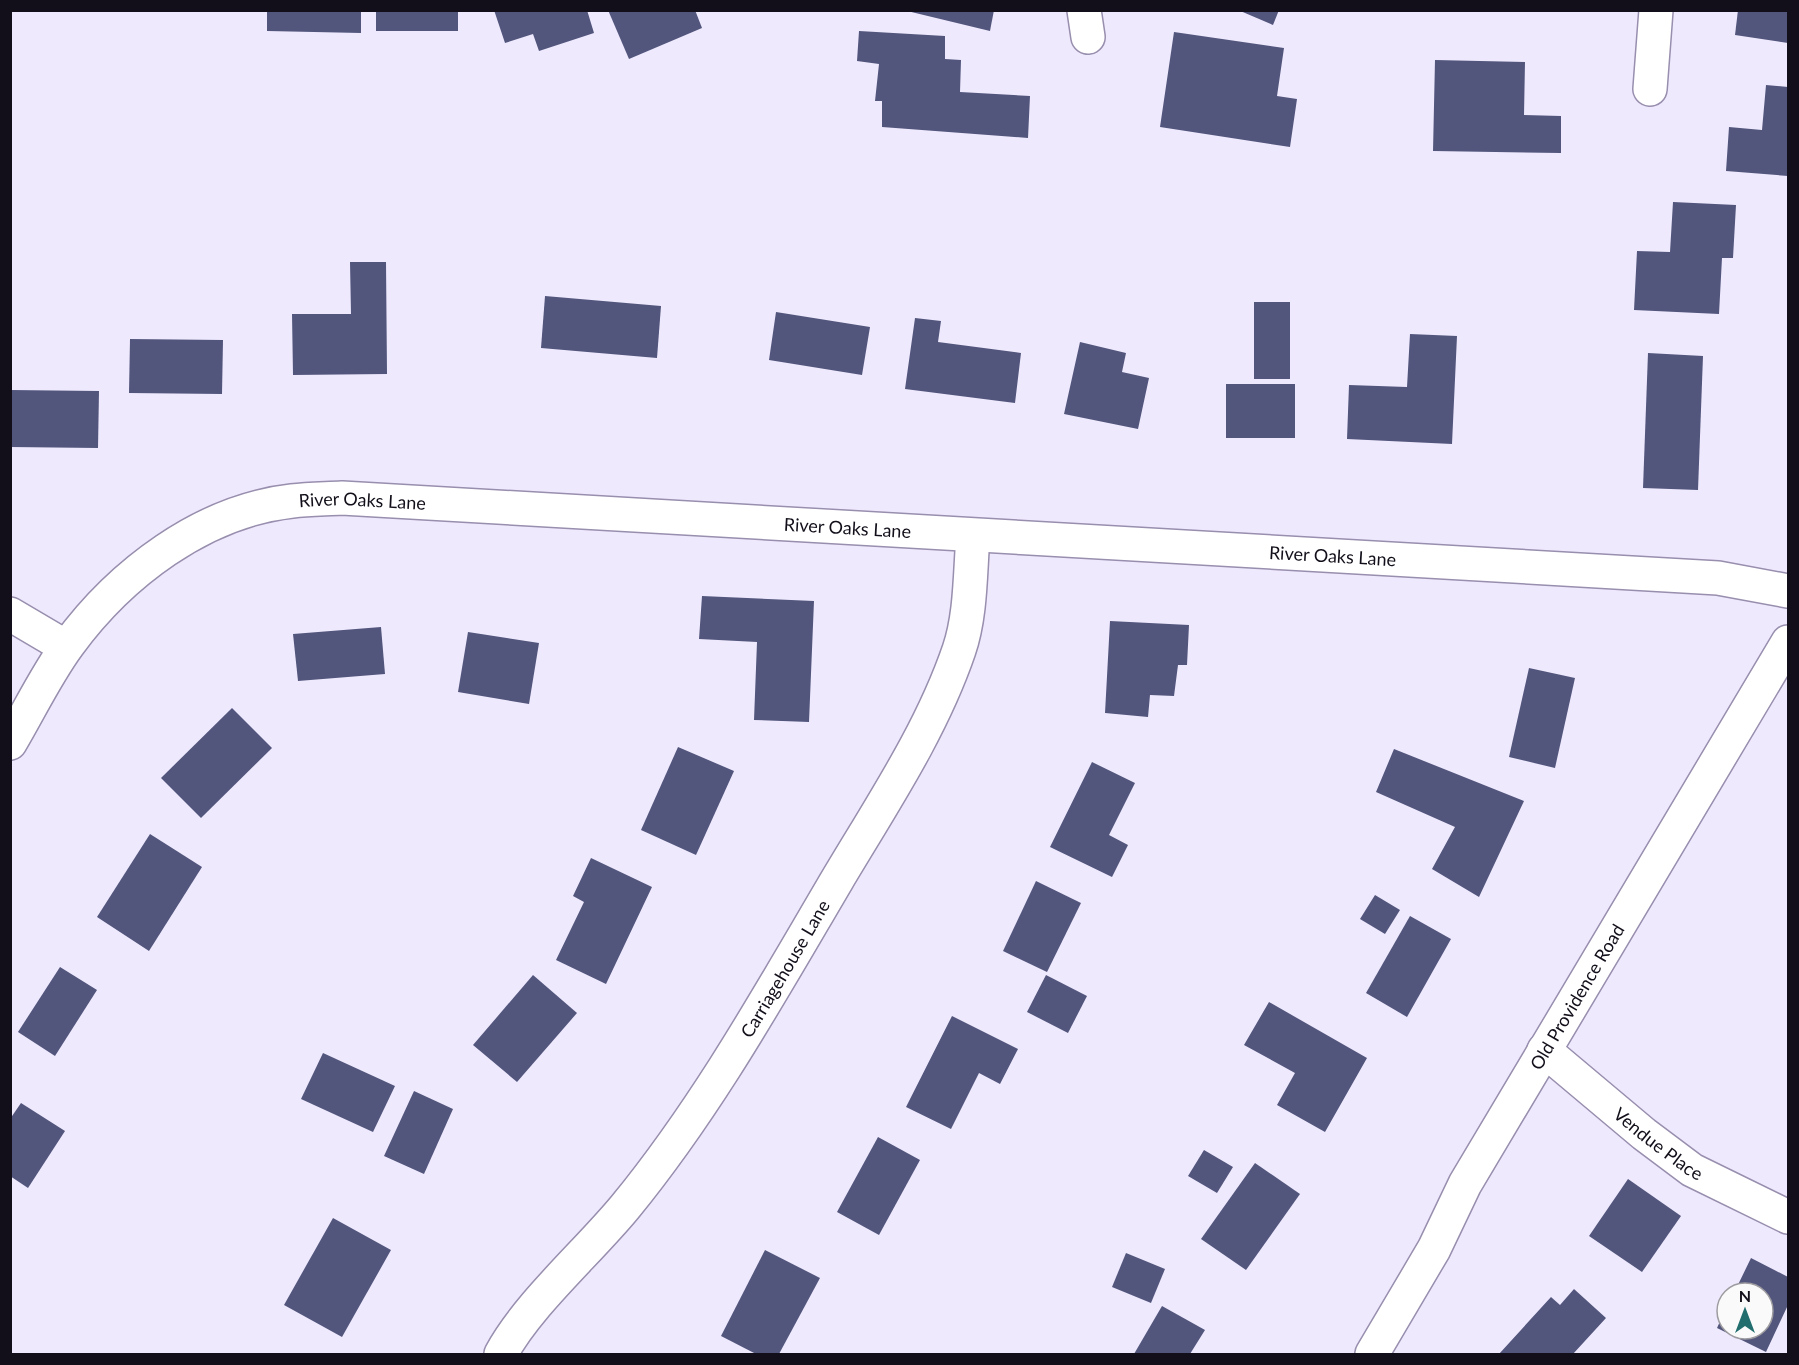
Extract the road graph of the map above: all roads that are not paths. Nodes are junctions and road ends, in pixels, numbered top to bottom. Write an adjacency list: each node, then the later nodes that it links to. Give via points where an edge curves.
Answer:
1 (1656, 10): 2 (street)
2 (1650, 89)
3 (973, 536): 4 (street, River Oaks Lane, via 1718,578); 7 (street, River Oaks Lane, via 342,498 290,501 212,525 160,554 93,612); 11 (street, Carriagehouse Lane, via 960,647 941,699 886,797 762,1007 688,1123 625,1207 521,1324)
4 (1788, 591)
5 (10, 614): 7 (street)
6 (1788, 642): 9 (street, Old Providence Road)
7 (66, 647): 8 (street, River Oaks Lane)
8 (10, 743)
9 (1544, 1050): 10 (street, Vendue Place, via 1692,1170); 12 (street, Old Providence Road)
10 (1788, 1217)
11 (501, 1354)
12 (1372, 1354)

